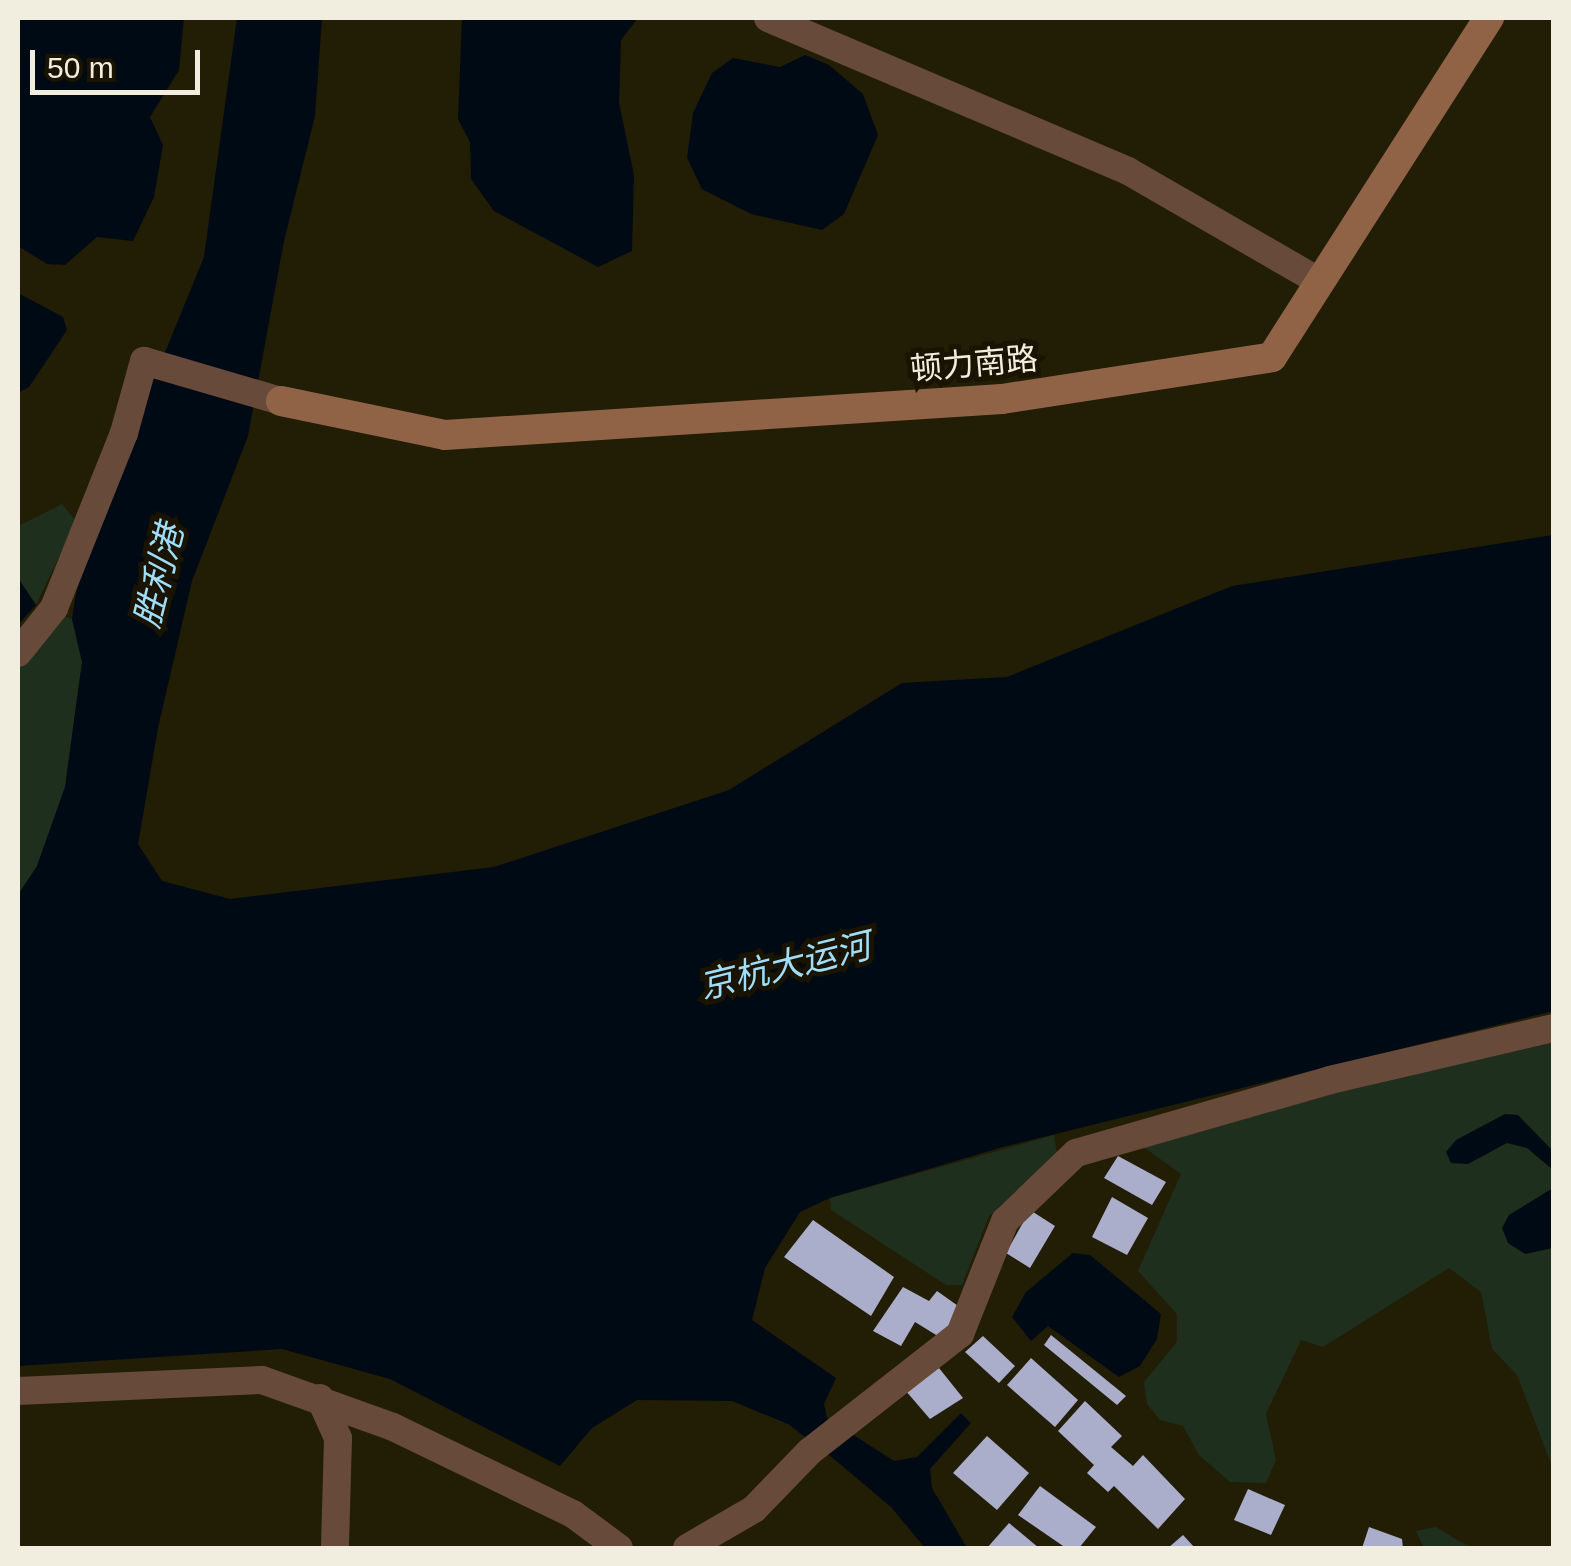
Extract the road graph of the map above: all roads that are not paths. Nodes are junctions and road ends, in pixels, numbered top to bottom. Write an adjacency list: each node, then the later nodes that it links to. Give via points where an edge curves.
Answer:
1 (768, 18): 3 (street, via 1128,172)
2 (1489, 18): 3 (street, 顿力南路)
3 (1320, 282): 4 (street, 顿力南路, via 1272,357 1002,400 445,435)
4 (281, 401): 5 (street, via 144,361 124,433 54,608)
5 (18, 652)
6 (1554, 1028): 11 (street, via 1330,1080 1076,1153 1006,1222 960,1334 809,1452 754,1508)
7 (18, 1392): 8 (street, via 262,1380)
8 (320, 1398): 9 (street, via 338,1438); 10 (street, via 573,1514)
9 (335, 1548)
10 (619, 1548)
11 (687, 1548)

